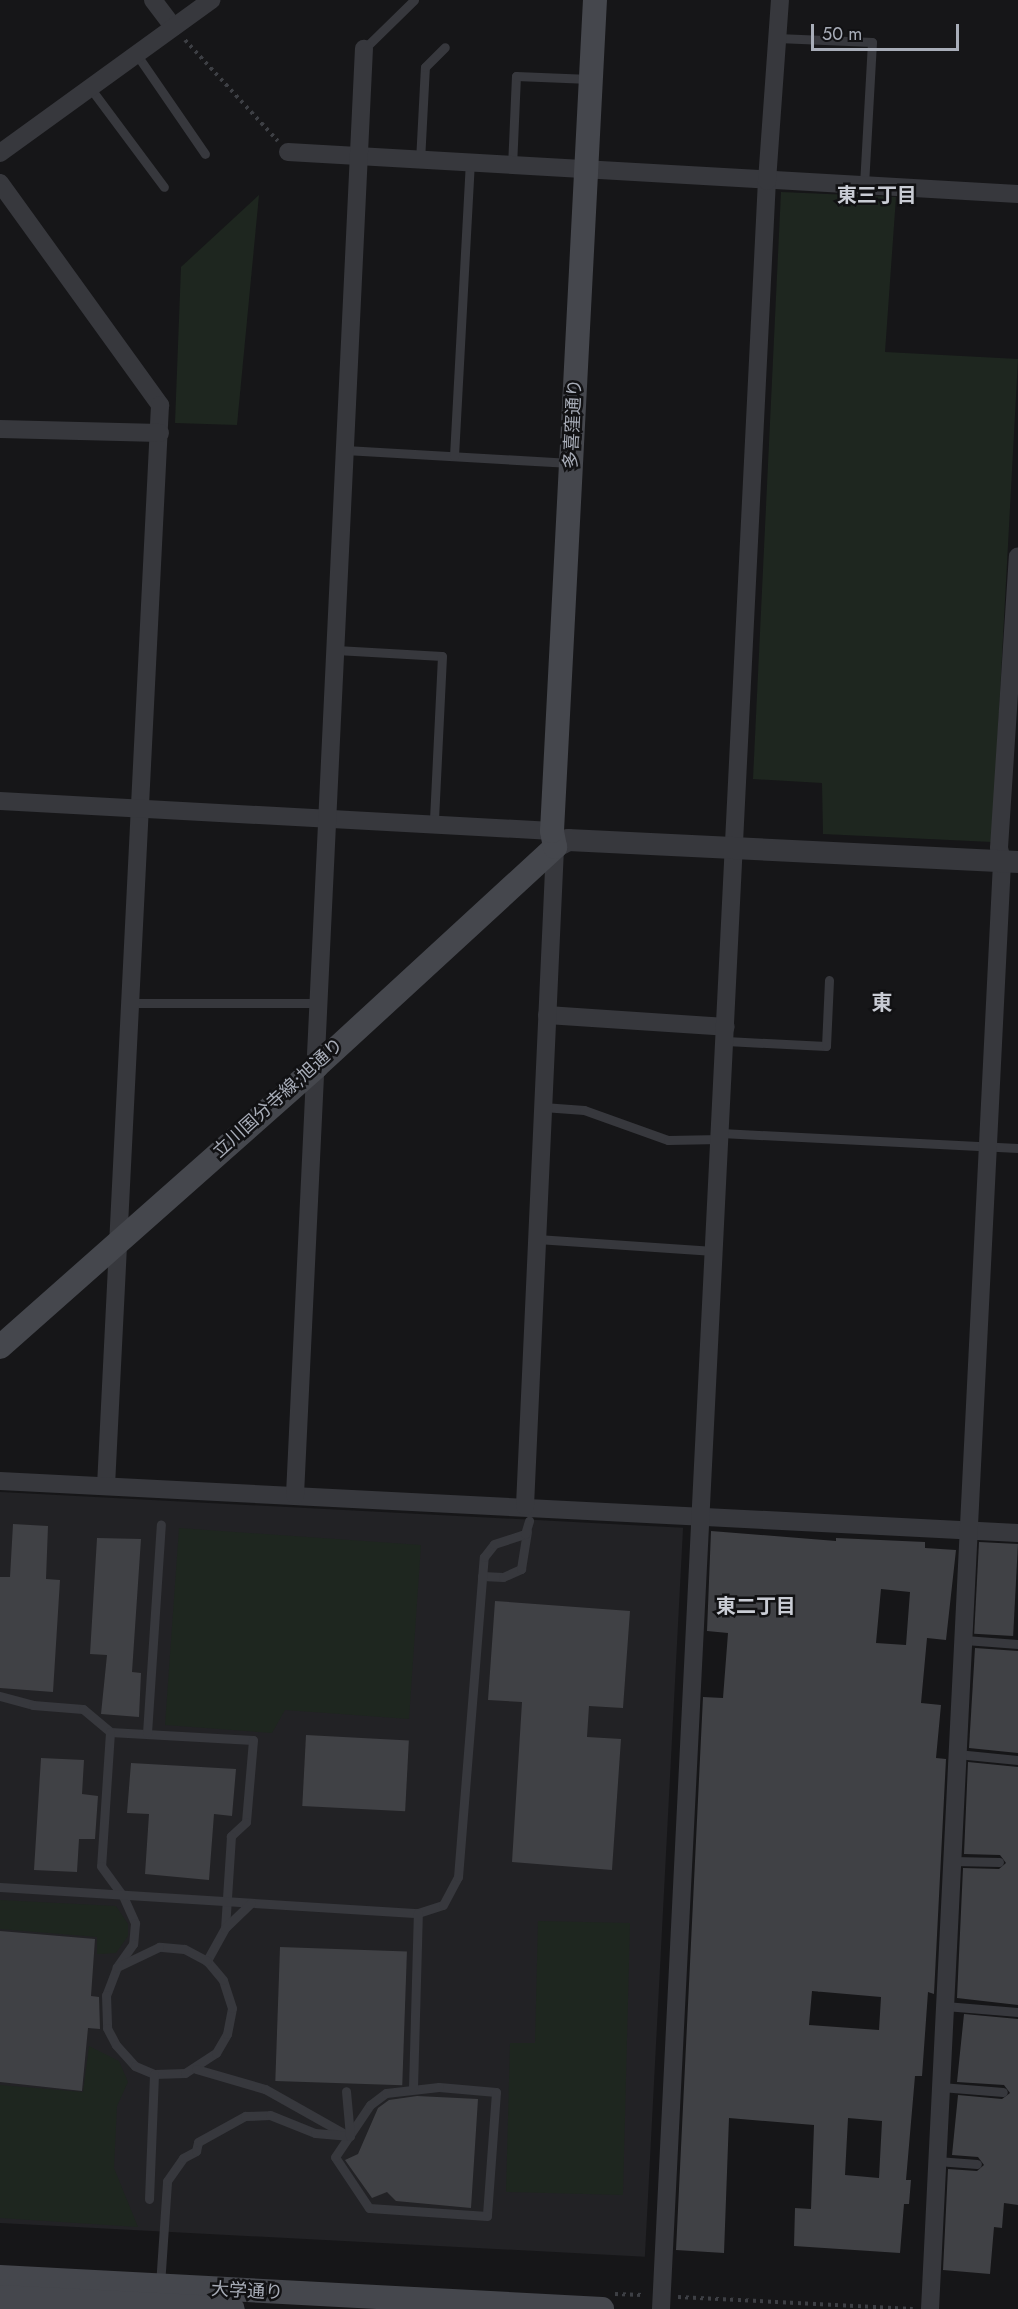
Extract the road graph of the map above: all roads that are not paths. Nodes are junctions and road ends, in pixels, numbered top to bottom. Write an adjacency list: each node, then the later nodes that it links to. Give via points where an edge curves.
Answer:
1 (153, 0): 6 (street)
2 (211, 0): 6 (street)
3 (414, 0): 9 (lane)
4 (595, 0): 11 (main road, 多喜窪通り)
5 (780, 0): 7 (street)
6 (173, 27): 10 (street)
7 (777, 38): 21 (street); 23 (lane, via 872,42)
8 (445, 47): 17 (lane, via 425,67)
9 (364, 49): 16 (street)
10 (137, 55): 12 (street); 15 (lane)
11 (590, 79): 19 (lane, via 516,76); 20 (main road, 多喜窪通り)
12 (91, 89): 14 (street); 24 (lane)
13 (288, 152): 16 (street)
14 (0, 153)
15 (205, 154)
16 (359, 157): 17 (street); 28 (street)
17 (420, 161): 18 (street)
18 (470, 164): 19 (street); 29 (lane)
19 (512, 167): 20 (street)
20 (585, 172): 21 (street); 30 (main road, 多喜窪通り)
21 (767, 182): 23 (street); 38 (street)
22 (0, 183): 27 (street, via 160,405)
23 (864, 186): 25 (street)
24 (164, 187)
25 (1018, 194)
26 (0, 429): 27 (street)
27 (160, 433): 34 (street)
28 (345, 450): 29 (lane); 32 (street)
29 (454, 456): 30 (lane)
30 (571, 464): 37 (main road, 多喜窪通り)
31 (1018, 557): 39 (street, via 999,848)
32 (336, 650): 35 (street); 36 (lane, via 442,656)
33 (0, 801): 34 (street)
34 (142, 809): 35 (street); 41 (street)
35 (327, 816): 36 (street); 42 (street)
36 (434, 822): 37 (street)
37 (553, 839): 38 (street); 43 (street); 45 (main road, 立川国分寺線;旭通り)
38 (734, 848): 39 (street); 44 (street)
39 (1010, 861): 48 (street)
40 (829, 980): 44 (lane, via 826,1046)
41 (132, 1003): 42 (lane); 50 (street)
42 (319, 1003): 45 (street)
43 (547, 1016): 44 (street); 46 (street)
44 (726, 1034): 47 (street)
45 (316, 1067): 50 (main road, 立川国分寺線;旭通り); 56 (street)
46 (543, 1107): 47 (lane, via 584,1110 668,1140); 51 (street)
47 (720, 1136): 48 (lane); 52 (street)
48 (986, 1146): 49 (lane); 60 (street)
49 (1018, 1148)
50 (121, 1237): 53 (main road, 立川国分寺線;旭通り); 55 (street)
51 (537, 1239): 52 (lane); 58 (street)
52 (714, 1251): 57 (street)
53 (0, 1347)
54 (0, 1481): 55 (street)
55 (106, 1485): 56 (street)
56 (296, 1495): 58 (street)
57 (699, 1518): 58 (street); 60 (street); 96 (street)
58 (527, 1519): 62 (lane, via 520,1537 494,1544 484,1557); 62 (lane, via 522,1569 503,1577)
59 (161, 1524): 67 (lane)
60 (969, 1530): 61 (street); 63 (street)
61 (1018, 1533)
62 (482, 1576): 76 (lane, via 458,1877 443,1905)
63 (965, 1640): 64 (lane); 68 (street)
64 (1018, 1644)
65 (0, 1696): 66 (lane, via 33,1705 83,1708)
66 (110, 1732): 67 (lane); 73 (lane, via 101,1866)
67 (147, 1733): 74 (lane, via 253,1740 246,1822 231,1836)
68 (957, 1754): 69 (lane); 70 (street)
69 (1018, 1760)
70 (953, 1861): 71 (lane); 80 (street)
71 (999, 1863)
72 (0, 1887): 73 (lane)
73 (123, 1896): 74 (lane); 79 (lane, via 135,1923 133,1944)
74 (226, 1902): 75 (lane); 77 (lane)
75 (251, 1904): 76 (lane); 77 (lane)
76 (418, 1913): 85 (lane)
77 (225, 1928): 78 (lane)
78 (207, 1961): 79 (lane, via 184,1949 159,1947); 82 (lane, via 229,1994 231,2019 223,2044)
79 (117, 1967): 83 (lane, via 106,1995 107,2028 135,2066)
80 (945, 2006): 81 (lane); 84 (street)
81 (1018, 2012)
82 (196, 2069): 83 (lane); 88 (lane, via 265,2089)
83 (154, 2074): 91 (lane)
84 (941, 2086): 87 (lane); 89 (street)
85 (413, 2088): 88 (lane, via 386,2093 370,2105); 88 (lane, via 496,2092 487,2216 369,2208 335,2157)
86 (346, 2091): 88 (lane)
87 (1003, 2092)
88 (350, 2136): 93 (lane, via 315,2133 270,2115 245,2116 198,2142 196,2151 183,2158 167,2181)
89 (937, 2161): 90 (lane); 99 (street)
90 (977, 2164)
91 (149, 2199)
92 (0, 2277): 93 (main road, 大学通り)
93 (159, 2296): 94 (main road, 大学通り); 95 (main road, 大学通り)
94 (0, 2297)
95 (184, 2301): 97 (main road, 大学通り); 98 (main road, 大学通り)
96 (666, 2303)
97 (233, 2309)
98 (602, 2309)
99 (930, 2309)

